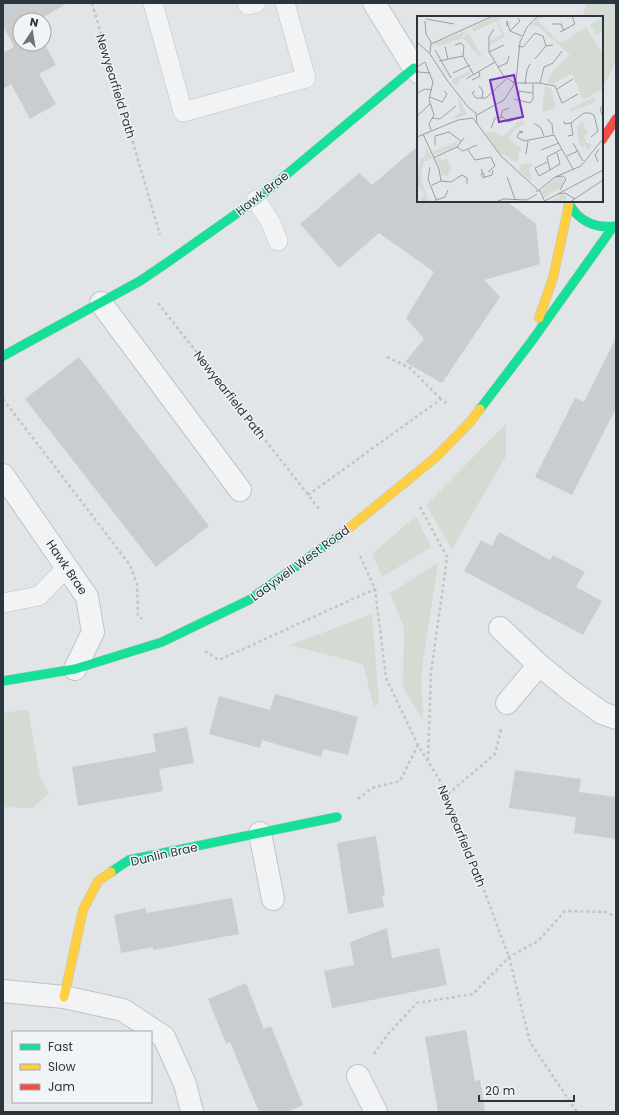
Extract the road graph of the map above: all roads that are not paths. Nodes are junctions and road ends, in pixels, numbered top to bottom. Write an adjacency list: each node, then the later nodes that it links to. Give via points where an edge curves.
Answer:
1 (153, 3): 4 (lane, via 183,112 306,78)
2 (247, 3): 3 (lane)
3 (256, 3)
4 (285, 3)
5 (374, 3): 6 (street)
6 (416, 70): 9 (street, Hawk Brae)
7 (616, 119): 8 (street)
8 (604, 145)
9 (256, 200): 12 (lane, via 271,223); 13 (street, Hawk Brae, via 140,281)
10 (569, 203): 11 (street, Ladywell West Road, via 577,215 587,223 600,227); 14 (street, Ladywell West Road, via 552,278)
11 (615, 227): 14 (street, Ladywell West Road)
12 (278, 240)
13 (101, 303): 15 (street, Hawk Brae); 17 (street)
14 (531, 342): 22 (street, Ladywell West Road, via 471,421 436,457 335,540 249,600 162,642)
15 (3, 356)
16 (6, 483): 18 (street, Hawk Brae)
17 (240, 490)
18 (67, 567): 19 (lane, via 39,596); 22 (street, Hawk Brae, via 87,597 93,632)
19 (3, 603)
20 (500, 628): 21 (street)
21 (539, 665): 24 (street); 25 (street, via 602,713)
22 (75, 669): 23 (street, Ladywell West Road)
23 (3, 682)
24 (507, 703)
25 (616, 718)
26 (337, 817): 27 (street, Dunlin Brae)
27 (260, 833): 28 (street); 30 (street, Dunlin Brae, via 128,860 98,881 82,910)
28 (273, 899)
29 (3, 991): 30 (street)
30 (64, 997): 32 (street, via 123,1010 164,1037 185,1084)
31 (358, 1076): 33 (street)
32 (192, 1112)
33 (376, 1112)

